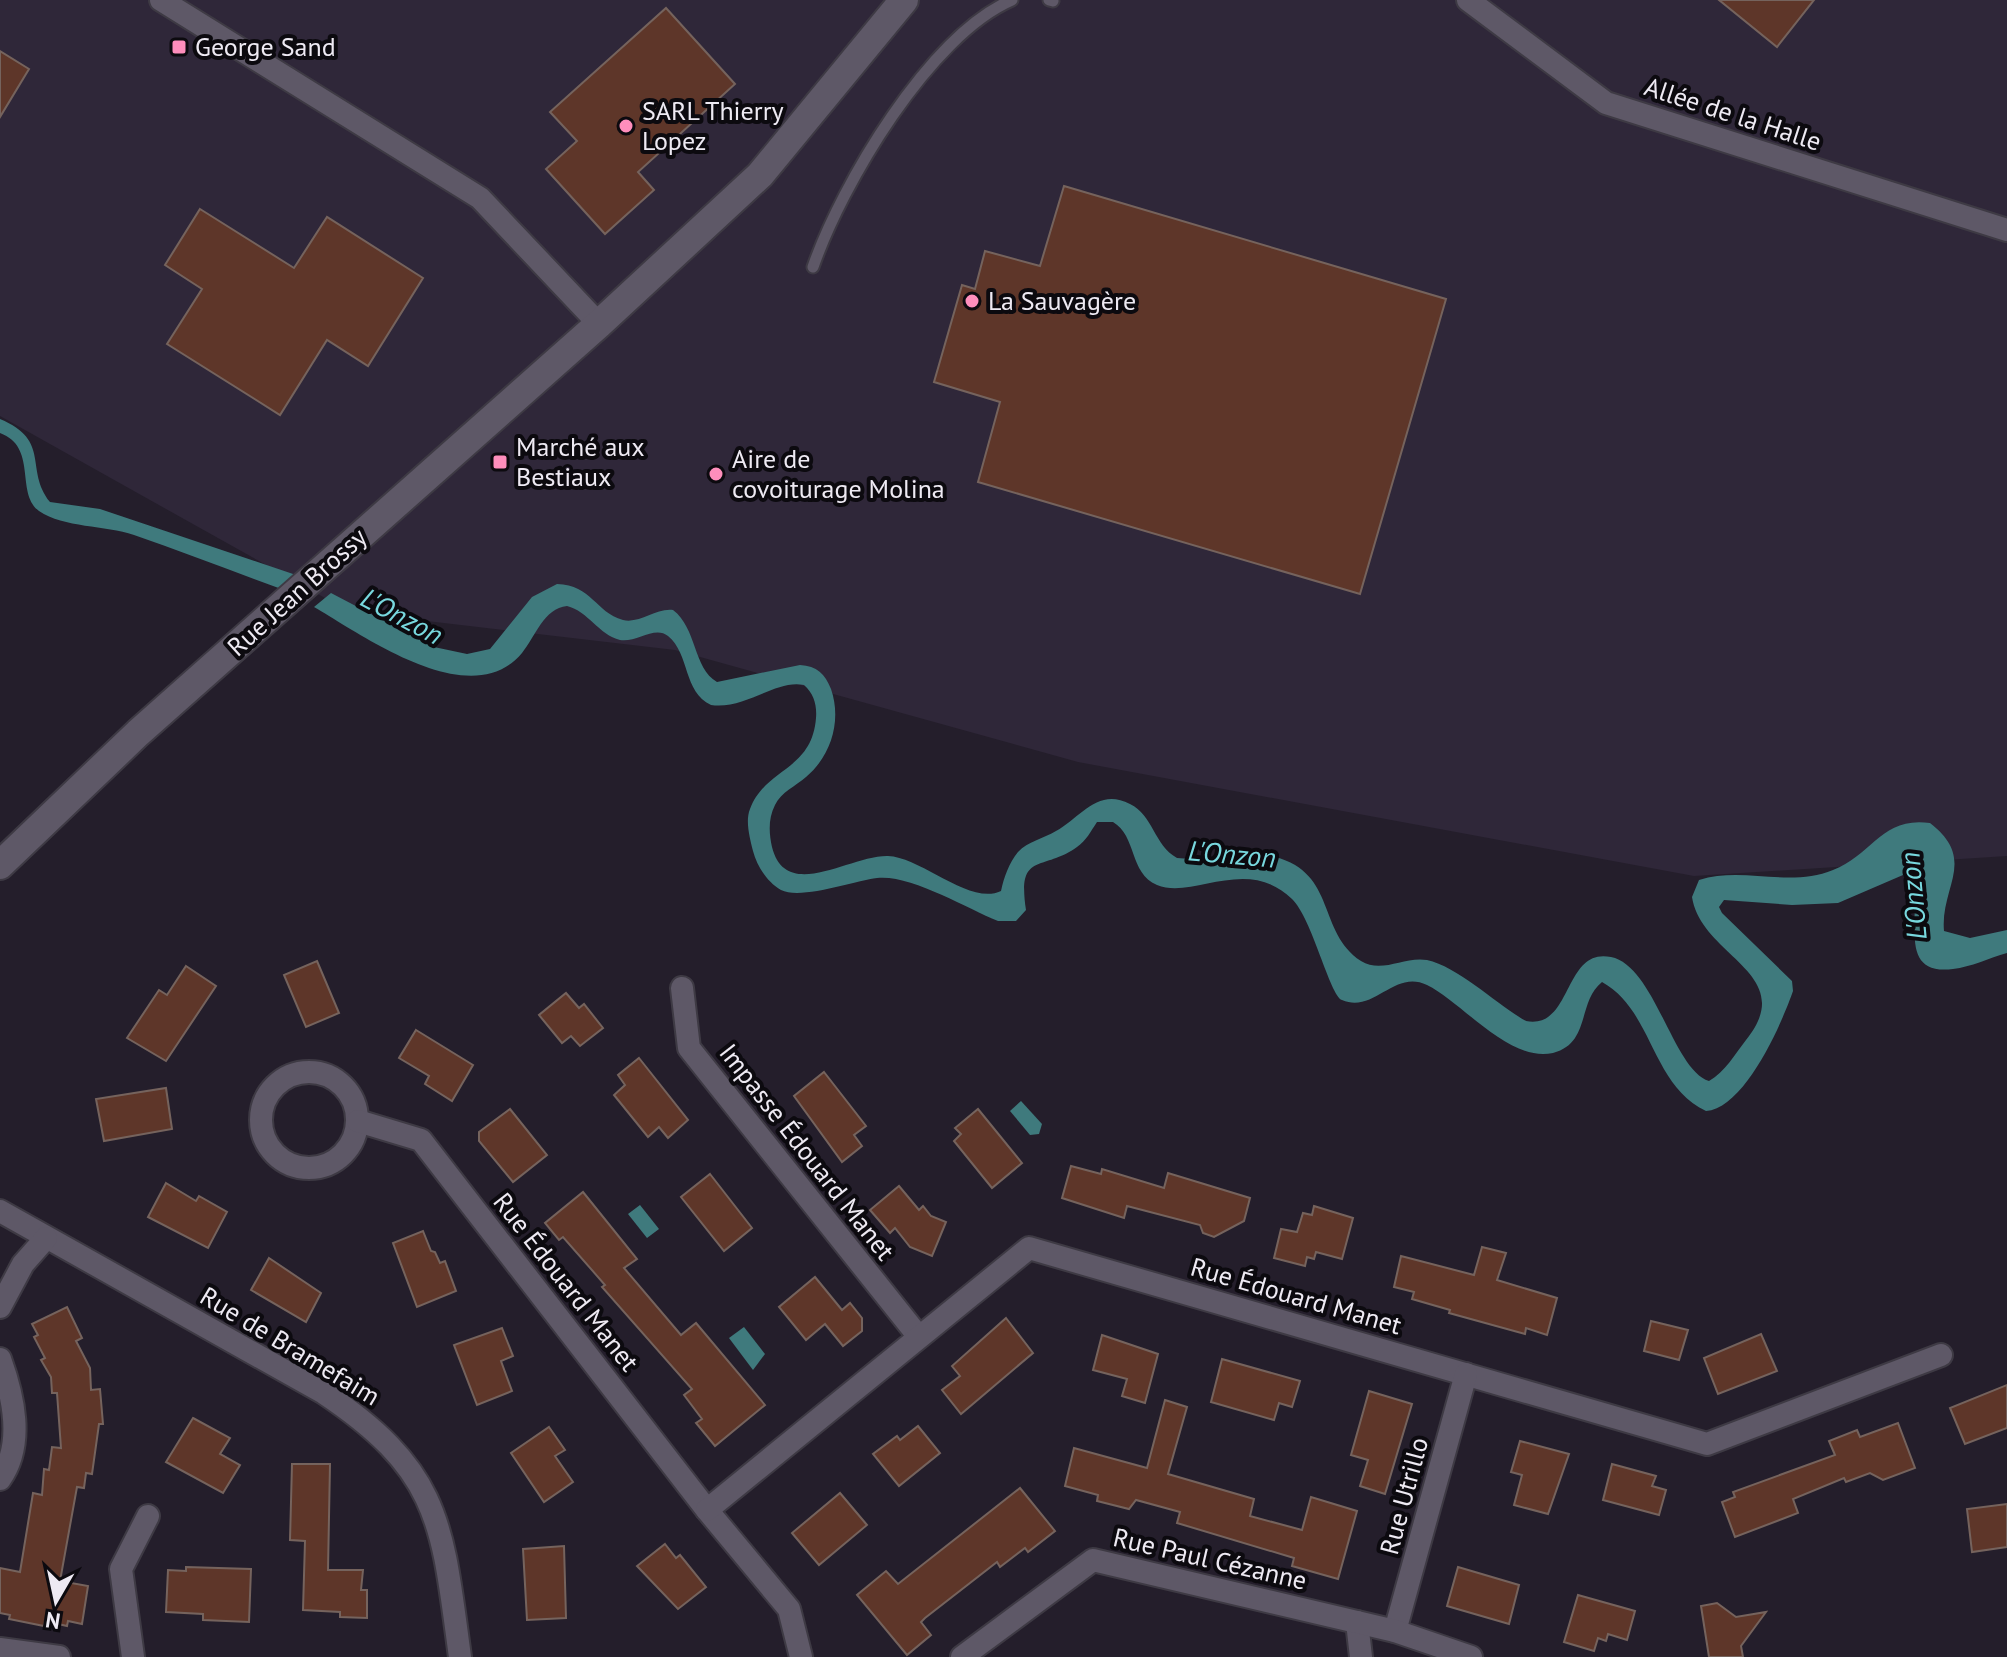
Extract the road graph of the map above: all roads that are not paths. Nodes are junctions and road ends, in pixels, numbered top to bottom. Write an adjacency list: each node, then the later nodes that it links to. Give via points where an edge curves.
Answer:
1 (161, 0): 7 (street, via 480,198)
2 (904, 0): 7 (street, Rue Jean Brossy, via 760,175)
3 (1012, 0): 6 (lane, via 956,40 893,114 862,164)
4 (1468, 0): 5 (street, Allée de la Halle, via 1606,103)
5 (2007, 230)
6 (813, 267)
7 (599, 324): 8 (street, Rue Jean Brossy, via 138,733)
8 (0, 865)
9 (682, 988): 14 (street, Impasse Édouard Manet, via 689,1048)
10 (358, 1121): 10 (street, via 347,1090 319,1073 286,1077 265,1100 260,1115 268,1145 278,1157 307,1169 336,1160 348,1150); 19 (street, Rue Édouard Manet, via 421,1140)
11 (0, 1211): 12 (street, Rue de Bramefaim)
12 (46, 1238): 13 (street, via 23,1264); 26 (street, Rue de Bramefaim, via 324,1393 368,1422 403,1457 429,1500 446,1549)
13 (0, 1307)
14 (919, 1337): 17 (street, Rue Édouard Manet, via 1029,1248); 19 (street, Rue Édouard Manet)
15 (1941, 1355): 17 (street, Rue Édouard Manet, via 1707,1444)
16 (0, 1359): 18 (street, via 11,1389 15,1431)
17 (1466, 1374): 22 (street, Rue Utrillo)
18 (0, 1479)
19 (707, 1510): 27 (street, Rue Édouard Manet, via 789,1609)
20 (148, 1516): 25 (street, via 121,1569)
21 (1357, 1622): 22 (street, Rue Paul Cézanne); 28 (street, Rue Paul Cézanne, via 1093,1560); 29 (street)
22 (1395, 1631): 30 (street, Rue Paul Cézanne)
23 (5, 1652): 24 (street)
24 (59, 1657)
25 (133, 1657)
26 (460, 1657)
27 (801, 1657)
28 (962, 1657)
29 (1361, 1657)
30 (1471, 1657)

